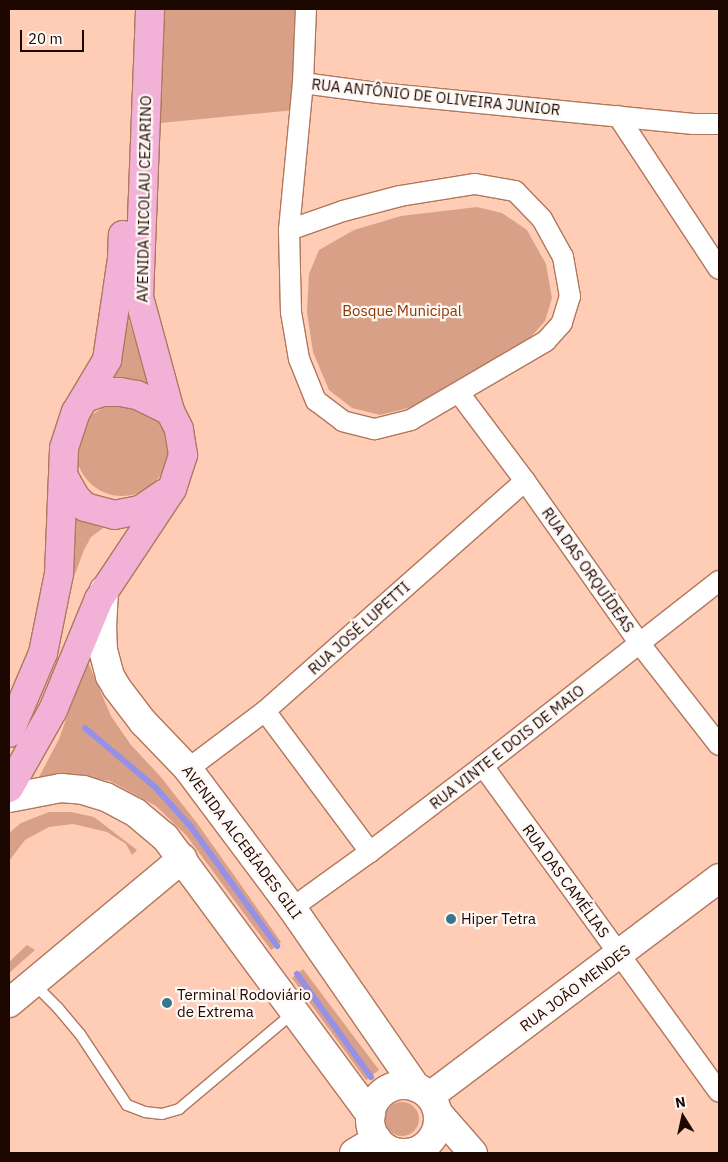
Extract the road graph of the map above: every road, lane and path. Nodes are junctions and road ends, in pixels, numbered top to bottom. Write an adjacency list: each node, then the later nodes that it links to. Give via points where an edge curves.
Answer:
1 (131, 9): 10 (main road, AVENIDA NICOLAU CEZARINO, via 122,259 107,360)
2 (150, 9): 11 (main road, AVENIDA NICOLAU CEZARINO, via 139,297)
3 (306, 9): 4 (street)
4 (303, 84): 5 (street, RUA ANTÔNIO DE OLIVEIRA JUNIOR); 7 (street, RUA ANTÔNIO DE OLIVEIRA JUNIOR)
5 (618, 116): 6 (street, RUA ANTÔNIO DE OLIVEIRA JUNIOR); 8 (street)
6 (719, 124)
7 (288, 230): 9 (street, RUA ANTÔNIO DE OLIVEIRA JUNIOR, via 291,312 299,359 316,401 343,422 374,429 410,420); 9 (street, RUA ANTÔNIO DE OLIVEIRA JUNIOR, via 400,196 475,184 514,191 542,219 564,257 570,296 562,323 546,342)
8 (719, 268)
9 (459, 393): 13 (street, RUA DAS ORQUÍDEAS)
10 (84, 398): 11 (main road, via 120,392 136,395); 12 (main road, AVENIDA NICOLAU CEZARINO, via 69,428 64,448)
11 (170, 411): 14 (main road, AVENIDA NICOLAU CEZARINO, via 179,429 183,455)
12 (64, 475): 14 (main road, via 85,507 114,515 140,510); 19 (main road, AVENIDA NICOLAU CEZARINO, via 59,574 43,653)
13 (525, 481): 17 (street, RUA DAS ORQUÍDEAS); 18 (street, RUA JOSÉ LUPETTI)
14 (172, 489): 16 (main road, AVENIDA NICOLAU CEZARINO)
15 (719, 581): 17 (street, RUA VINTE E DOIS DE MAIO)
16 (104, 589): 22 (street, AVENIDA ALCEBÍADES GILI, via 103,650 110,676 143,722); 23 (main road, AVENIDA NICOLAU CEZARINO, via 53,710)
17 (640, 644): 20 (street, RUA DAS ORQUÍDEAS); 21 (street, RUA VINTE E DOIS DE MAIO)
18 (265, 711): 22 (street, RUA JOSÉ LUPETTI); 25 (street)
19 (9, 733)
20 (719, 745)
21 (483, 766): 25 (street, RUA VINTE E DOIS DE MAIO); 29 (street, RUA DAS CAMÉLIAS)
22 (188, 769): 28 (street, AVENIDA ALCEBÍADES GILI)
23 (9, 788)
24 (9, 798): 26 (street, via 61,788 106,797 136,813 165,836)
25 (370, 852): 28 (street, RUA VINTE E DOIS DE MAIO)
26 (183, 858): 30 (street); 32 (street)
27 (719, 878): 29 (street, RUA JOÃO MENDES)
28 (292, 908): 34 (street, AVENIDA ALCEBÍADES GILI)
29 (619, 954): 33 (street, RUA DAS CAMÉLIAS); 34 (street, RUA JOÃO MENDES)
30 (33, 984): 31 (street); 32 (lane, via 80,1034 127,1105 162,1114 179,1109)
31 (9, 1003)
32 (295, 1012): 35 (street)
33 (719, 1092)
34 (428, 1099): 35 (street, via 438,1124 428,1143 408,1152); 35 (street, via 401,1085 387,1090 373,1105); 37 (street, AVENIDA ALCEBÍADES GILI)
35 (386, 1140): 36 (street)
36 (354, 1153)
37 (474, 1153)

